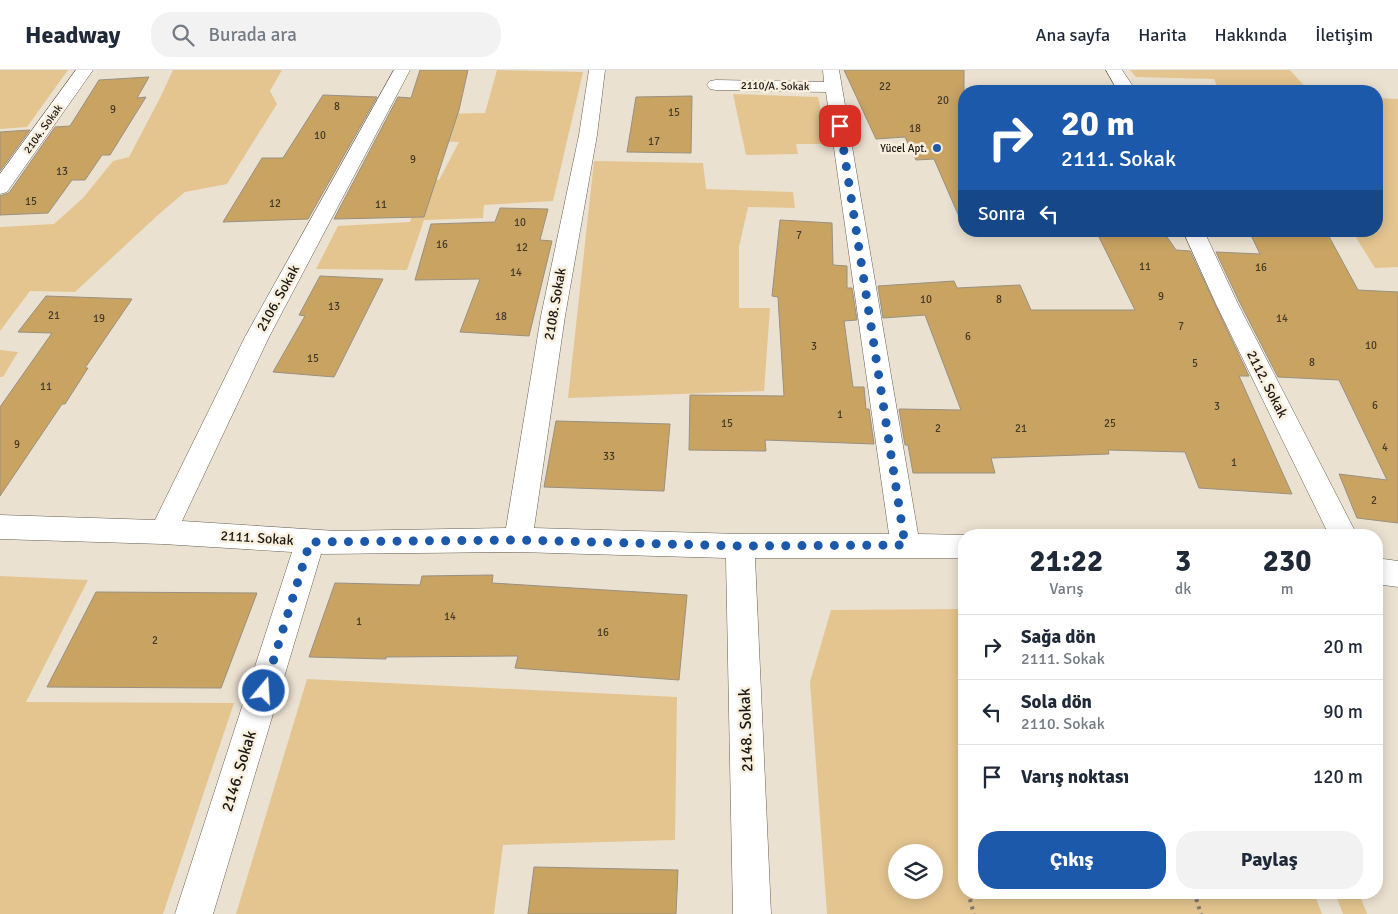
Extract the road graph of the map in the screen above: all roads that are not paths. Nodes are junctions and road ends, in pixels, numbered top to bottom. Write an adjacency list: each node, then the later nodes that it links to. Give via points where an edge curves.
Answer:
1 (85, 70): 8 (street, 2104. Sokak)
2 (402, 70): 12 (street, 2106. Sokak, via 257,337)
3 (597, 70): 13 (street, 2108. Sokak, via 594,110 543,369)
4 (1114, 70): 7 (street)
5 (832, 79): 6 (street, 2110/A. Sokak); 15 (street)
6 (716, 85)
7 (1123, 85)
8 (0, 188)
9 (1196, 237): 11 (street, 2112. Sokak)
10 (0, 527): 12 (street, 2111. Sokak)
11 (1340, 529)
12 (163, 532): 14 (street, 2111. Sokak)
13 (518, 540): 14 (street, 2111. Sokak); 16 (street, 2111. Sokak)
14 (310, 542): 20 (street, 2146. Sokak)
15 (905, 545): 16 (street, 2111. Sokak); 17 (street, 2111. Sokak)
16 (740, 546): 21 (street, 2148. Sokak)
17 (958, 546)
18 (1383, 572): 19 (street)
19 (1398, 574)
20 (194, 914)
21 (752, 914)

